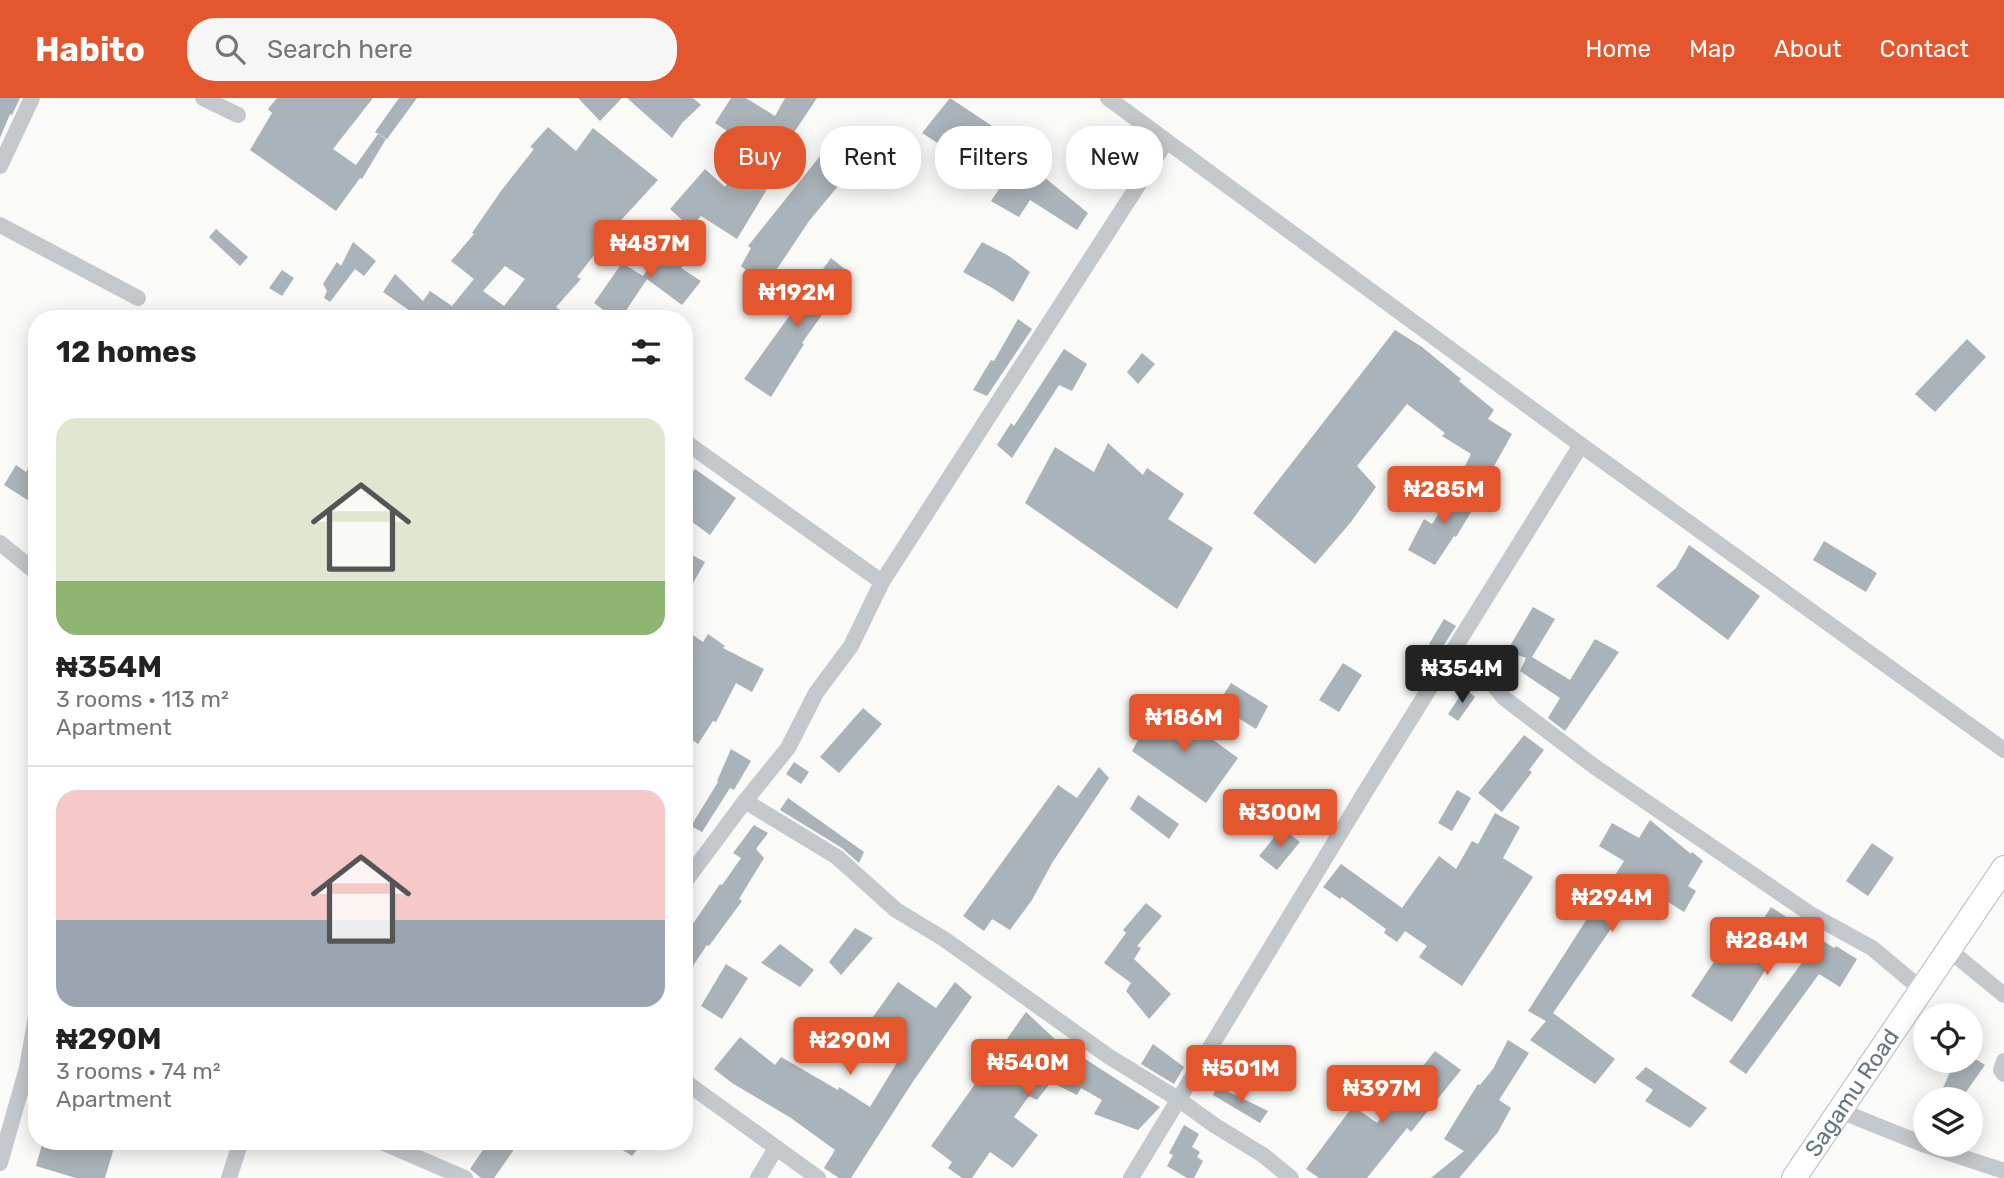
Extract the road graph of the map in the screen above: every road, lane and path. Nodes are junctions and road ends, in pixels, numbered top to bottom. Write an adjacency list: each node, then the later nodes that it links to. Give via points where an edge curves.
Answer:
1 (32, 98): 6 (street)
2 (203, 98): 4 (street)
3 (1108, 98): 5 (street)
4 (238, 115)
5 (1166, 142): 9 (street); 13 (street)
6 (0, 166)
7 (0, 225): 8 (street)
8 (138, 298)
9 (1581, 445): 14 (street); 15 (street)
10 (693, 447): 13 (street)
11 (0, 543): 12 (street)
12 (28, 566)
13 (882, 582): 16 (street, via 851,646 816,693 788,748)
14 (1448, 658): 20 (street, via 1476,670 1504,698 1595,767 1812,915 1872,948); 26 (street)
15 (2004, 750)
16 (745, 801): 18 (street); 26 (street, via 837,857 896,910 1108,1056)
17 (2004, 868): 19 (highway, Sagamu Road)
18 (693, 871)
19 (1948, 949): 20 (highway, Sagamu Road); 21 (street)
20 (1921, 989): 27 (highway, Sagamu Road)
21 (2004, 995)
22 (2004, 1061): 24 (street)
23 (28, 1062): 31 (street)
24 (2004, 1074)
25 (693, 1088): 28 (street)
26 (1178, 1098): 37 (street); 38 (street)
27 (1839, 1110): 32 (street); 39 (highway, Sagamu Road)
28 (776, 1149): 35 (street); 36 (street)
29 (238, 1150): 33 (street)
30 (400, 1150): 34 (street)
31 (0, 1163)
32 (2004, 1171)
33 (229, 1178)
34 (465, 1178)
35 (758, 1178)
36 (818, 1178)
37 (1131, 1178)
38 (1291, 1178)
39 (1794, 1178)

